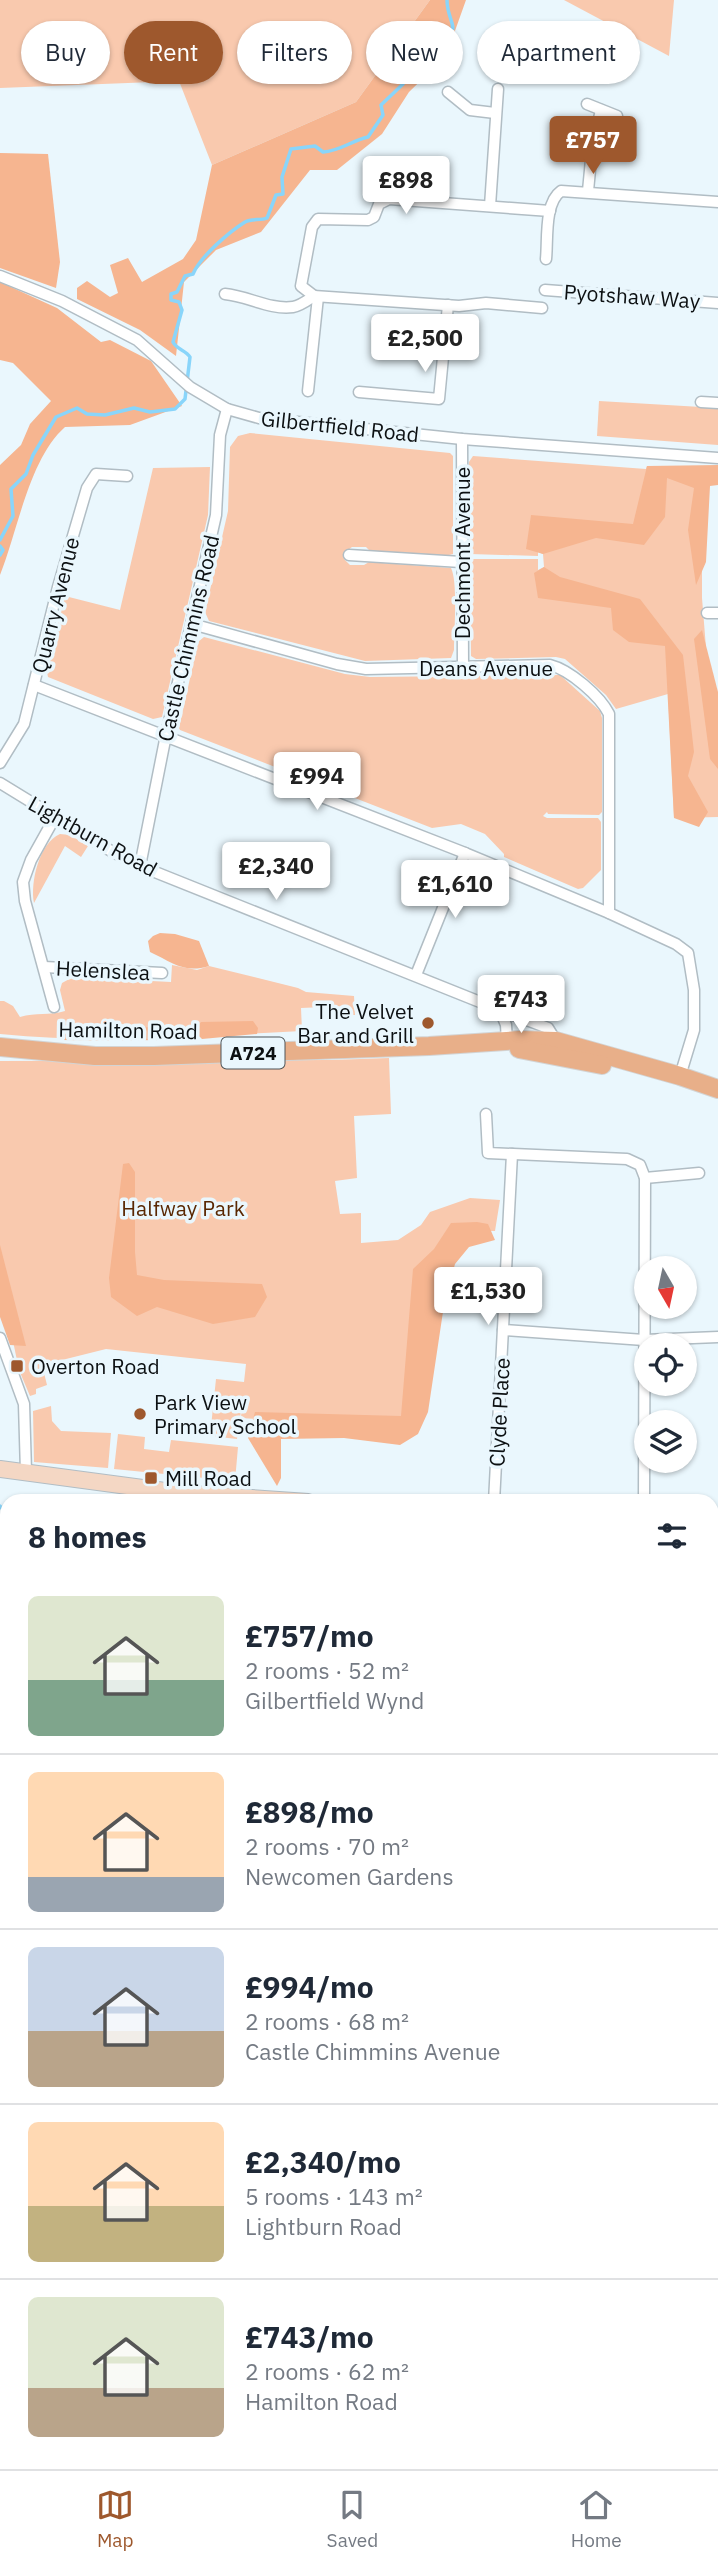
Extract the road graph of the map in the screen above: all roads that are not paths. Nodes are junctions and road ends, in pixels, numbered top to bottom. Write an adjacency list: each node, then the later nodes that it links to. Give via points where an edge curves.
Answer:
1 (498, 89): 5 (street)
2 (448, 92): 5 (street, via 470,110)
3 (587, 104): 4 (street)
4 (601, 110): 6 (street); 7 (street)
5 (495, 113): 9 (street)
6 (617, 116)
7 (588, 191): 8 (street); 10 (street, via 561,191)
8 (718, 201)
9 (490, 206): 10 (street); 15 (street, via 389,199 379,204 368,220 318,219 312,227 300,286)
10 (550, 211): 11 (street)
11 (546, 259)
12 (0, 276): 23 (street, Gilbertfield Road, via 62,301 137,340 190,387)
13 (545, 290): 16 (street, Pyotshaw Way)
14 (225, 294): 15 (street, via 295,307)
15 (316, 296): 17 (street); 19 (street)
16 (718, 303)
17 (448, 305): 18 (street); 20 (street, via 439,399)
18 (542, 308)
19 (308, 391)
20 (359, 392)
21 (701, 402): 22 (street)
22 (718, 403)
23 (227, 408): 24 (street, Gilbertfield Road, via 259,418); 29 (street, Castle Chimmins Road, via 220,435 216,515)
24 (462, 439): 25 (street, Gilbertfield Road); 28 (street, Dechmont Avenue)
25 (718, 458)
26 (127, 476): 31 (street, Quarry Avenue, via 96,474 87,488)
27 (349, 555): 28 (street)
28 (461, 562): 30 (street, Dechmont Avenue)
29 (192, 624): 30 (street, Deans Avenue, via 366,669); 32 (street, Castle Chimmins Road)
30 (463, 667): 38 (street, Deans Avenue, via 550,664 564,668 605,705 610,723)
31 (34, 685): 32 (street); 33 (street, Quarry Avenue, via 24,724)
32 (166, 735): 36 (street); 37 (street, Castle Chimmins Road)
33 (0, 764)
34 (0, 783): 35 (street, Lightburn Road)
35 (55, 817): 37 (street, Lightburn Road); 39 (street, via 23,882)
36 (465, 853): 38 (street); 41 (street)
37 (140, 866): 41 (street, Lightburn Road)
38 (609, 913): 47 (street, via 688,953 694,1030)
39 (44, 967): 40 (street, Helenslea); 42 (street)
40 (162, 974)
41 (416, 975): 43 (street, Lightburn Road)
42 (54, 1007)
43 (500, 1010): 44 (street, Lightburn Road, via 548,1028); 45 (street)
44 (556, 1041): 45 (main road, Hamilton Road / A724); 47 (main road, Hamilton Road / A724)
45 (507, 1042): 46 (main road, Hamilton Road / A724, via 154,1056); 49 (main road, Hamilton Road / A724, via 517,1048 620,1069)
46 (0, 1047)
47 (680, 1076): 48 (main road, Hamilton Road / A724)
48 (718, 1089)
49 (718, 1101)
50 (486, 1114): 51 (street, via 488,1153)
51 (512, 1154): 53 (street, via 627,1159 640,1165); 54 (street, Clyde Place)
52 (699, 1173): 53 (street)
53 (645, 1178): 55 (street)
54 (503, 1330): 59 (street); 64 (street, Clyde Place)
55 (644, 1333)
56 (718, 1337): 58 (street)
57 (0, 1338): 62 (street, via 24,1404)
58 (697, 1338)
59 (634, 1339)
60 (644, 1396): 65 (street)
61 (0, 1469): 62 (street)
62 (26, 1472): 63 (street)
63 (162, 1494)
64 (494, 1494)
65 (644, 1494)

